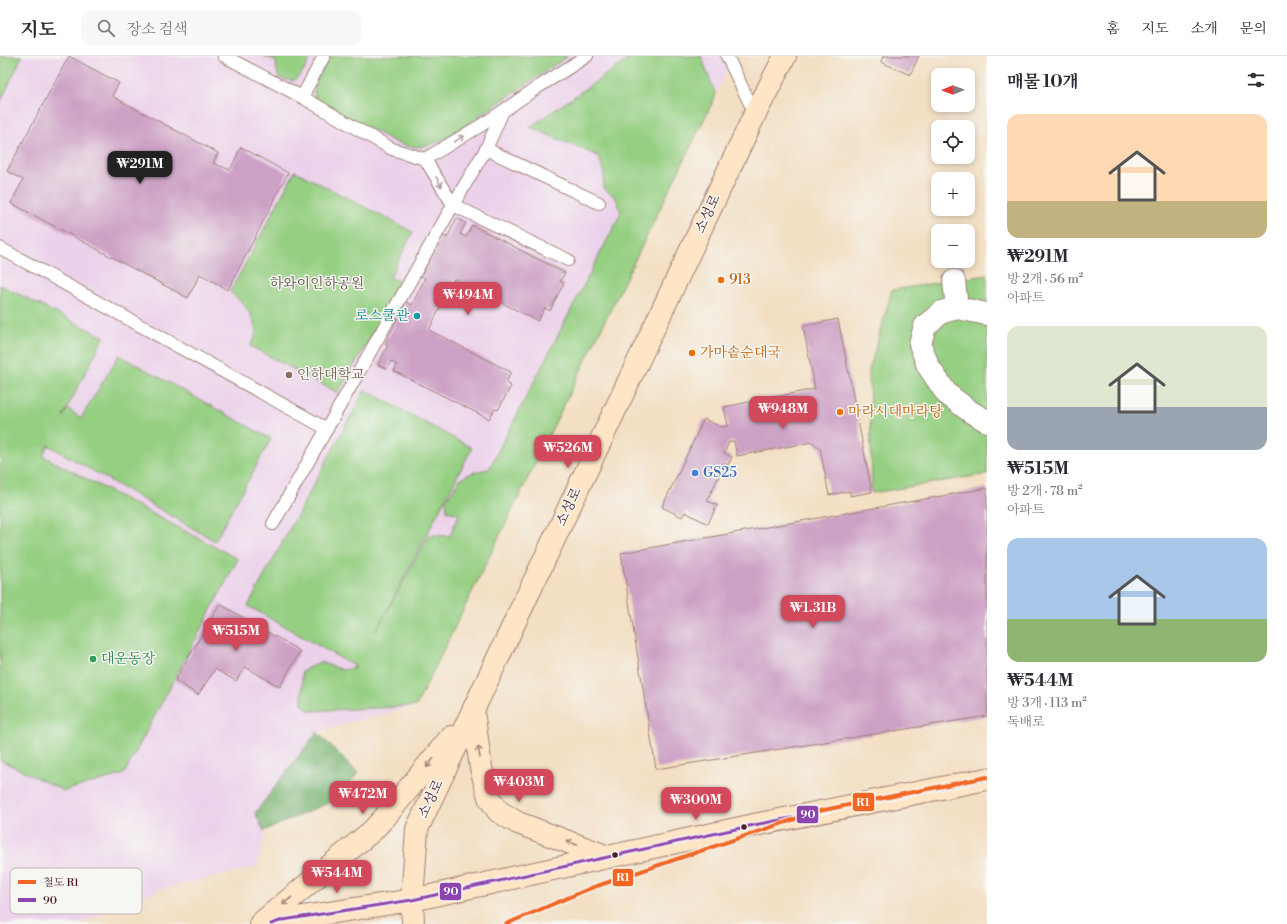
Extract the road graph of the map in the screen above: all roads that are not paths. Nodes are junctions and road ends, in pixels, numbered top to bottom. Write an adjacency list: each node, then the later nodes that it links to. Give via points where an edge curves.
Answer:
1 (224, 56): 6 (lane)
2 (324, 56): 6 (lane)
3 (587, 56): 7 (lane)
4 (727, 56): 8 (lane)
5 (785, 56): 8 (main road, 소성로)
6 (302, 97): 10 (lane, via 392,149)
7 (503, 111): 9 (lane); 10 (lane, one-way to 7)
8 (755, 114): 21 (main road, 소성로)
9 (486, 149): 11 (lane); 12 (lane)
10 (425, 158): 12 (lane, one-way to 12)
11 (599, 203)
12 (453, 205): 14 (lane); 19 (lane)
13 (0, 248): 19 (lane)
14 (568, 260)
15 (954, 280): 16 (street)
16 (957, 308): 17 (street); 18 (street, via 942,312 925,326 920,344 928,366 947,394)
17 (987, 314)
18 (987, 421)
19 (328, 429): 20 (lane)
20 (273, 524)
21 (473, 711): 23 (main road, one-way to 21, via 518,823 498,811 489,797 481,768); 24 (main road, 소성로, via 417,830); 25 (main road, one-way to 25, via 386,816)
22 (987, 779): 23 (main road)
23 (608, 857): 24 (main road)
24 (412, 900): 26 (main road); 27 (main road, 소성로)
25 (260, 924)
26 (270, 924)
27 (413, 924)

